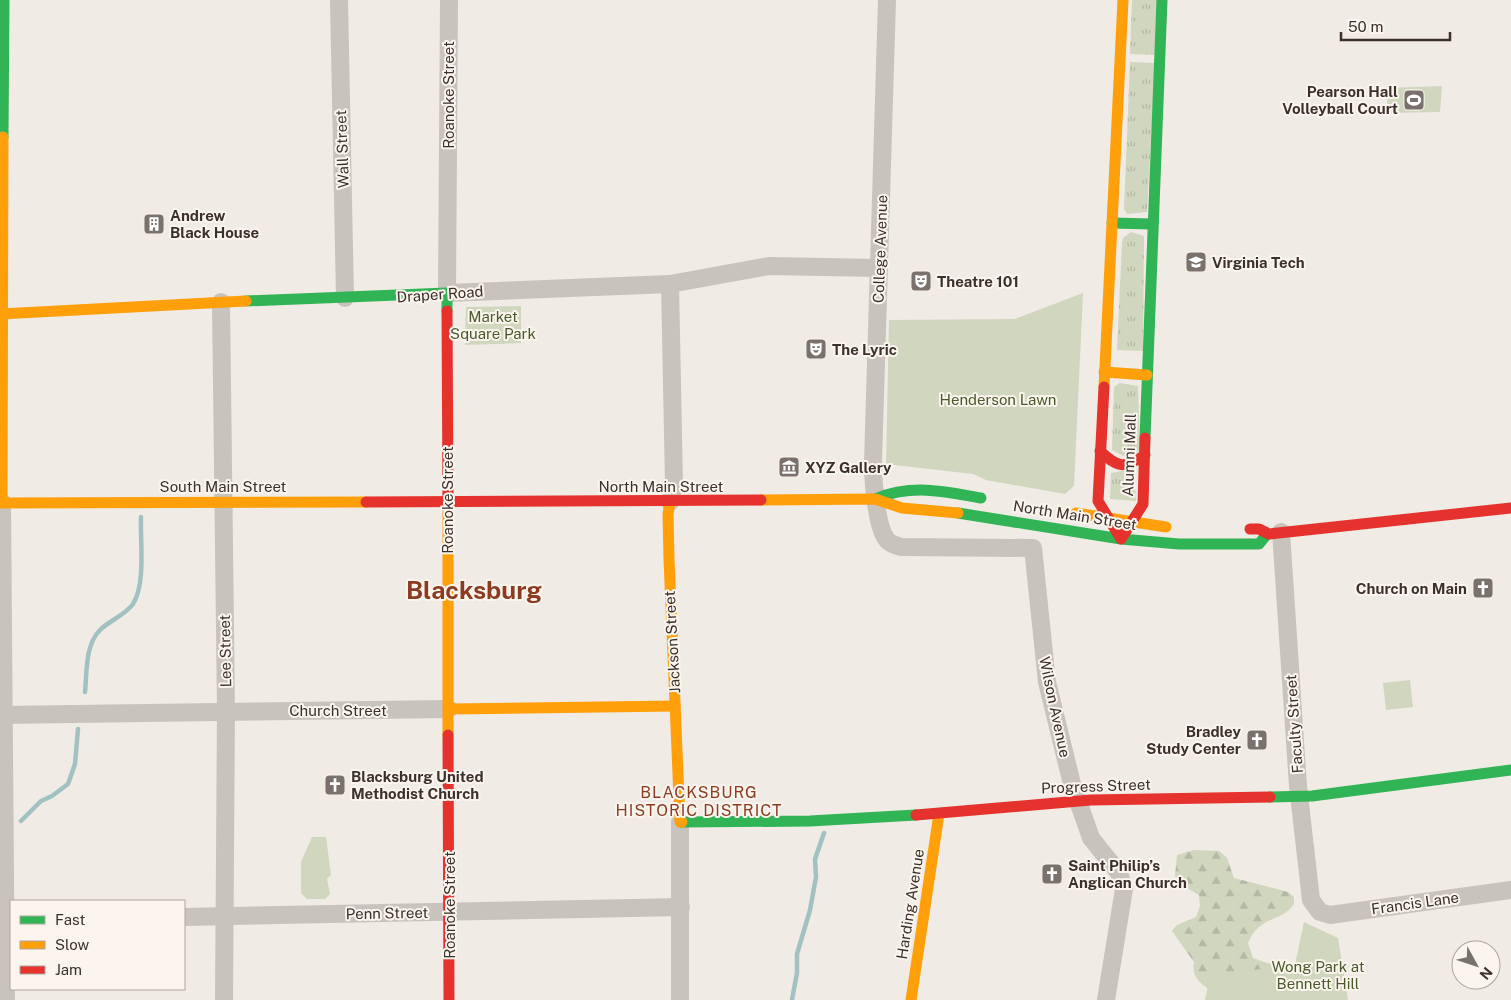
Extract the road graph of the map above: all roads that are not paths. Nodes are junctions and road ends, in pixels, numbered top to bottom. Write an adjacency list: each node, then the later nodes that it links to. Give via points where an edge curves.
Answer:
1 (4, 0): 14 (street)
2 (339, 0): 12 (street, Wall Street)
3 (449, 0): 11 (street, Roanoke Street)
4 (888, 0): 9 (street, College Avenue)
5 (1123, 0): 7 (street, Alumni Mall)
6 (1162, 0): 8 (street, Alumni Mall)
7 (1112, 223): 8 (street); 15 (street, Alumni Mall)
8 (1152, 224): 16 (street, Alumni Mall)
9 (879, 268): 10 (street, Draper Road, via 769,266); 19 (street, College Avenue, via 873,468)
10 (670, 284): 11 (street, Draper Road); 24 (street, Jackson Street, via 674,484)
11 (447, 294): 12 (street, Draper Road); 22 (street, Roanoke Street)
12 (345, 298): 13 (street, Draper Road)
13 (221, 302): 14 (street, Draper Road); 21 (street, Lee Street)
14 (0, 314): 23 (street)
15 (1104, 372): 16 (street); 17 (street, Alumni Mall)
16 (1148, 375): 18 (street, Alumni Mall)
17 (1100, 451): 18 (street, via 1119,466 1126,466); 27 (street, Alumni Mall, via 1098,501)
18 (1145, 455): 28 (street, Alumni Mall, via 1143,504)
19 (875, 499): 20 (street, North Main Street, via 890,491 908,488); 24 (street, North Main Street); 32 (street, North Main Street, via 902,508 995,517); 33 (street, College Avenue, via 885,538 901,547)
20 (993, 500)
21 (224, 501): 22 (street, South Main Street); 23 (street, South Main Street); 36 (street, Lee Street)
22 (446, 501): 24 (street, North Main Street); 35 (street, Roanoke Street)
23 (1, 502): 37 (street)
24 (670, 502): 34 (street, Jackson Street)
25 (1511, 508): 31 (street, North Main Street)
26 (1060, 510): 27 (street, North Main Street)
27 (1107, 518): 28 (street, North Main Street); 32 (street, Alumni Mall)
28 (1133, 522): 29 (street, North Main Street); 32 (street, Alumni Mall)
29 (1176, 528)
30 (1235, 529): 31 (street, North Main Street)
31 (1274, 533): 32 (street, North Main Street, via 1259,544 1250,545); 39 (street, Faculty Street)
32 (1121, 539)
33 (1033, 548): 40 (street, Wilson Avenue, via 1047,682)
34 (675, 706): 35 (street, Church Street); 42 (street, Jackson Street)
35 (449, 709): 36 (street, Church Street); 45 (street, Roanoke Street)
36 (226, 710): 37 (street, Church Street); 48 (street, Lee Street)
37 (2, 715): 49 (street)
38 (1511, 770): 39 (street, Progress Street)
39 (1299, 797): 40 (street, Progress Street); 46 (street, Faculty Street, via 1311,900)
40 (1077, 800): 41 (street, Progress Street); 55 (street, Wilson Avenue, via 1096,847 1124,882)
41 (940, 814): 42 (street, Progress Street, via 810,821); 54 (street, Harding Avenue)
42 (680, 822): 44 (street, Jackson Street)
43 (1511, 890): 46 (street, Francis Lane, via 1330,915)
44 (681, 907): 45 (street, Penn Street); 53 (street, Jackson Street)
45 (449, 912): 48 (street, Penn Street); 52 (street, Roanoke Street)
46 (1320, 912)
47 (185, 916): 48 (street, Penn Street)
48 (224, 916): 51 (street, Lee Street)
49 (5, 917): 50 (street)
50 (6, 1000)
51 (224, 1000)
52 (449, 1000)
53 (680, 1000)
54 (911, 1000)
55 (1106, 1000)

